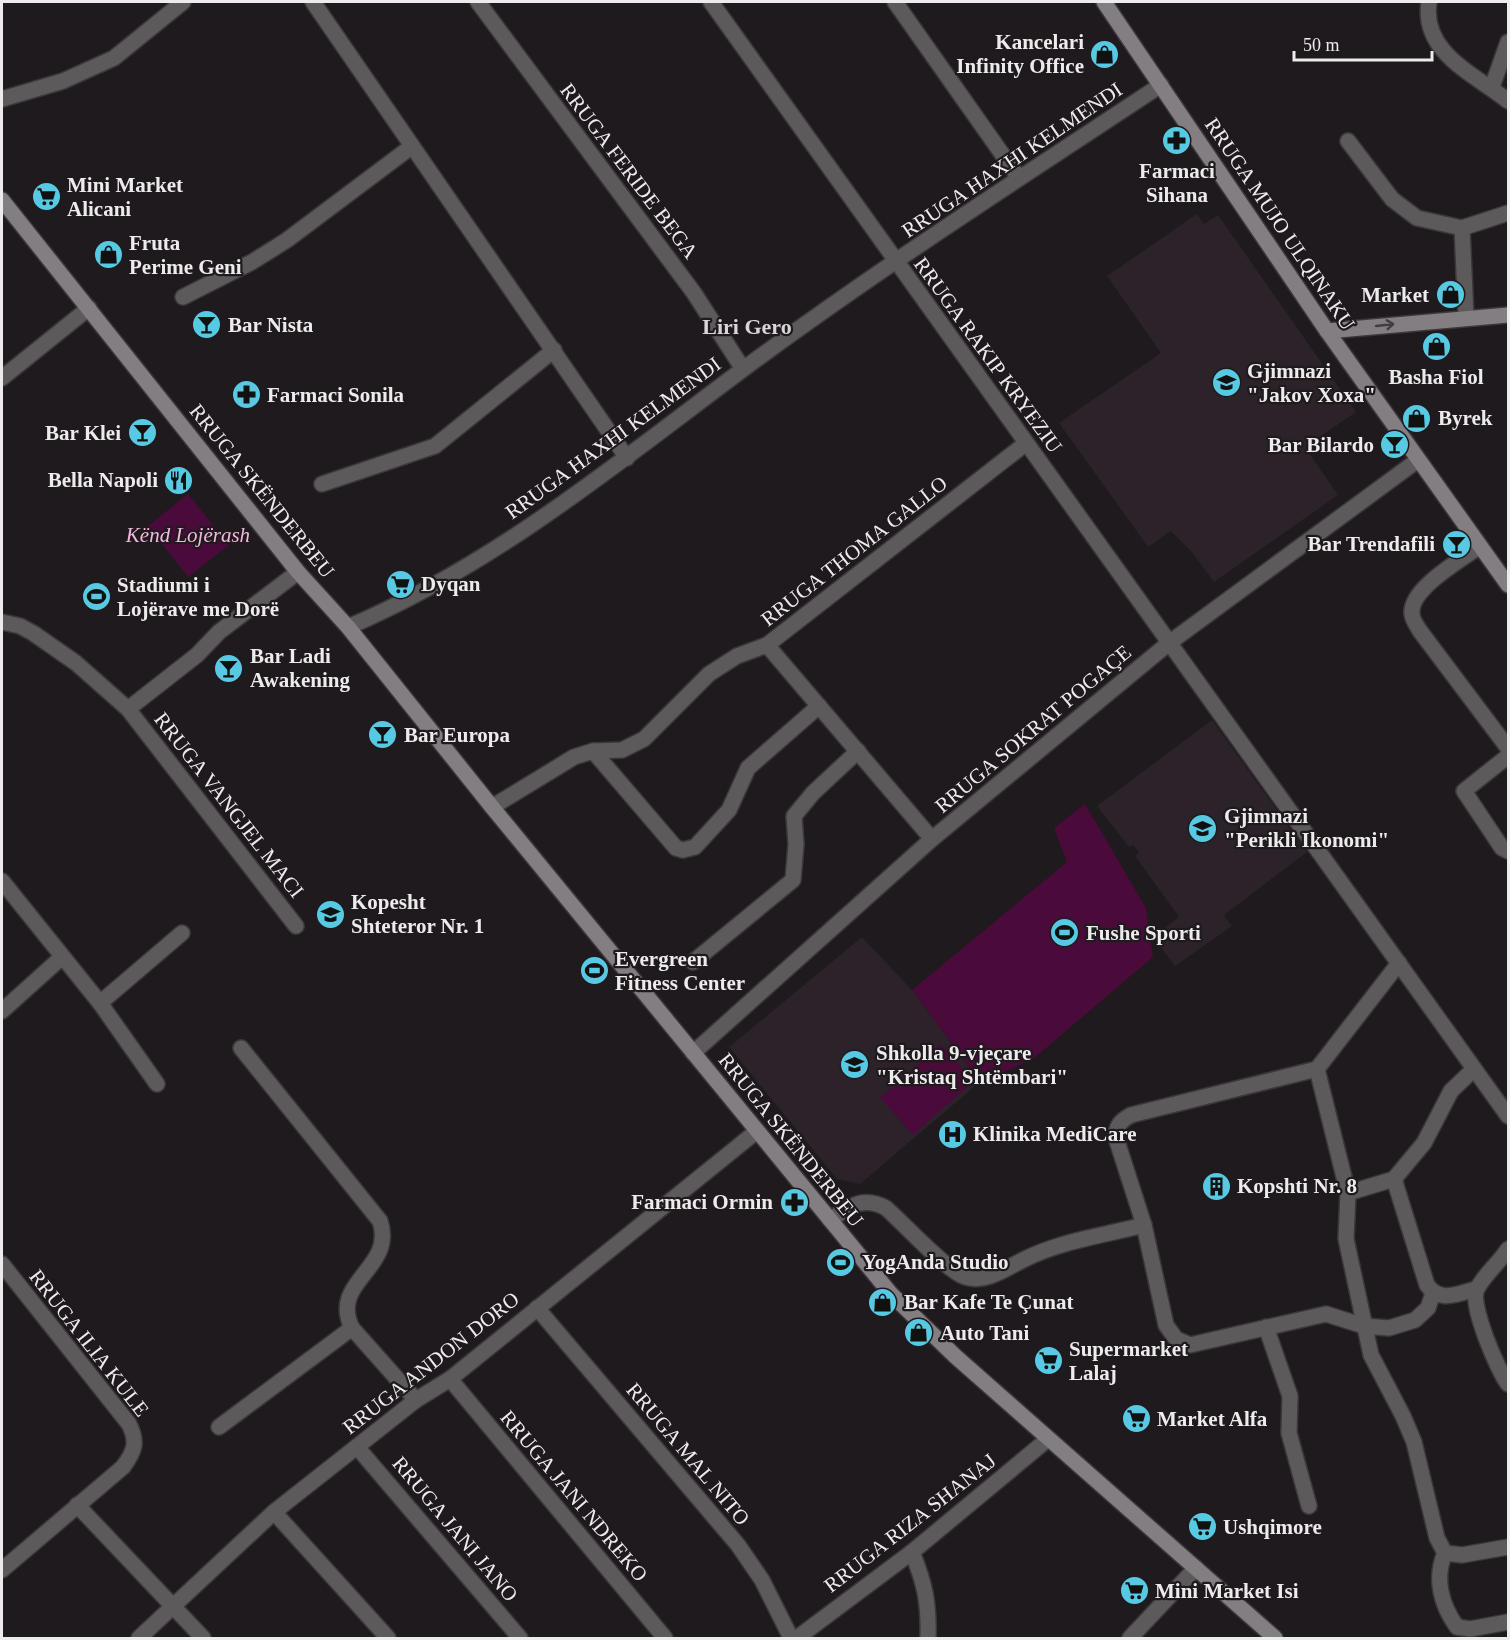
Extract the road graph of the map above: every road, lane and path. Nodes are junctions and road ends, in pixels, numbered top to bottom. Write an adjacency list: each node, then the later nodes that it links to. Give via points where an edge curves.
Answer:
1 (183, 2): 11 (street, via 114,58 63,81)
2 (314, 2): 14 (street)
3 (478, 2): 26 (street, RRUGA FERIDE BEGA, via 694,293)
4 (711, 2): 19 (street, RRUGA RAKIP KRYEZIU)
5 (895, 2): 15 (street)
6 (1104, 2): 9 (street, RRUGA MUJO ULQINAKU)
7 (1429, 2): 10 (street, via 1433,33 1442,50 1458,67)
8 (1509, 42): 10 (street)
9 (1161, 86): 15 (street, RRUGA HAXHI KELMENDI); 24 (street, RRUGA MUJO ULQINAKU)
10 (1491, 87): 12 (street)
11 (2, 99)
12 (1509, 101)
13 (1348, 141): 18 (street, via 1392,199 1417,219)
14 (411, 147): 20 (street, via 286,240); 25 (street)
15 (1019, 178): 19 (street, RRUGA HAXHI KELMENDI)
16 (2, 200): 21 (street, RRUGA SKËNDERBEU)
17 (1509, 213): 18 (street)
18 (1462, 228): 23 (street)
19 (896, 263): 26 (street, RRUGA HAXHI KELMENDI); 28 (street, RRUGA RAKIP KRYEZIU)
20 (183, 297)
21 (89, 308): 27 (street); 33 (street, RRUGA SKËNDERBEU)
22 (1509, 315): 23 (street)
23 (1466, 317): 24 (street, one-way to 23)
24 (1327, 331): 30 (street, RRUGA MUJO ULQINAKU)
25 (554, 350): 29 (street); 31 (street, via 435,446)
26 (743, 369): 29 (street, RRUGA HAXHI KELMENDI)
27 (2, 378)
28 (1025, 444): 37 (street, RRUGA RAKIP KRYEZIU); 38 (street, RRUGA THOMA GALLO)
29 (627, 458): 36 (street, RRUGA HAXHI KELMENDI, via 462,571 402,605)
30 (1418, 459): 32 (street, RRUGA MUJO ULQINAKU); 37 (street, RRUGA SOKRAT POGAÇE)
31 (322, 484)
32 (1480, 546): 34 (street, RRUGA MUJO ULQINAKU); 41 (street, via 1424,588 1414,599 1411,615)
33 (298, 572): 36 (street, RRUGA SKËNDERBEU); 40 (street, RRUGA VANGJEL MACI)
34 (1509, 585)
35 (2, 622): 40 (street, RRUGA VANGJEL MACI, via 33,633 76,663)
36 (348, 627): 45 (street, RRUGA SKËNDERBEU)
37 (1169, 643): 46 (street, RRUGA SOKRAT POGAÇE); 53 (street, RRUGA RAKIP KRYEZIU)
38 (767, 645): 39 (street, RRUGA THOMA GALLO); 42 (street, via 737,656 709,674 644,739 622,750)
39 (819, 706): 42 (street, via 748,768 729,810 695,847 683,850 676,848); 43 (street, RRUGA THOMA GALLO)
40 (128, 709): 49 (street, RRUGA VANGJEL MACI)
41 (1509, 748)
42 (593, 751): 45 (street, via 574,757)
43 (858, 751): 46 (street, RRUGA THOMA GALLO); 52 (street, via 794,816 793,880)
44 (1509, 756): 47 (street, via 1464,791 1502,848)
45 (492, 807): 57 (street, RRUGA SKËNDERBEU)
46 (932, 839): 57 (street, RRUGA SOKRAT POGAÇE)
47 (1509, 850)
48 (2, 881): 51 (street)
49 (296, 926)
50 (182, 933): 54 (street)
51 (62, 957): 54 (street); 55 (street)
52 (693, 962)
53 (1399, 963): 58 (street); 59 (street, RRUGA RAKIP KRYEZIU)
54 (100, 1003): 60 (street)
55 (2, 1011)
56 (241, 1048): 74 (street, via 380,1221 383,1246 346,1305)
57 (693, 1053): 62 (street, RRUGA SKËNDERBEU)
58 (1317, 1069): 64 (street); 66 (street, via 1121,1120 1116,1138)
59 (1474, 1069): 61 (street, RRUGA RAKIP KRYEZIU); 63 (street, via 1451,1091 1424,1143)
60 (157, 1084)
61 (1509, 1116)
62 (757, 1131): 65 (street, RRUGA SKËNDERBEU); 71 (street, RRUGA ANDON DORO)
63 (1394, 1179): 64 (street); 70 (street, via 1427,1285)
64 (1348, 1193): 72 (street, via 1346,1239)
65 (830, 1220): 66 (street, via 853,1205 876,1202 956,1272 974,1279 1063,1246); 79 (street, RRUGA SKËNDERBEU, via 921,1325)
66 (1144, 1225): 73 (street, via 1166,1325 1176,1339 1190,1345 1205,1344)
67 (1509, 1249): 69 (street)
68 (2, 1264): 81 (street, RRUGA ILIA KULE, via 129,1424 135,1437 134,1452 123,1467)
69 (1476, 1290): 70 (street, via 1450,1296); 76 (street, via 1489,1345)
70 (1433, 1293): 72 (street, via 1428,1308 1415,1320 1389,1328)
71 (537, 1308): 75 (street, RRUGA ANDON DORO); 96 (street, RRUGA MAL NITO, via 738,1545 762,1580)
72 (1364, 1326): 73 (street, via 1326,1314); 86 (street, via 1371,1355 1414,1442 1437,1538)
73 (1266, 1327): 82 (street, via 1290,1396 1288,1433)
74 (352, 1328): 77 (street); 78 (street)
75 (450, 1380): 77 (street, RRUGA ANDON DORO); 95 (street, RRUGA JANI NDREKO)
76 (1509, 1384)
77 (416, 1400): 80 (street, RRUGA ANDON DORO)
78 (219, 1427)
79 (1048, 1439): 85 (street, RRUGA RIZA SHANAJ); 87 (street, RRUGA SKËNDERBEU)
80 (357, 1447): 83 (street, RRUGA ANDON DORO); 94 (street, RRUGA JANI JANO)
81 (77, 1505): 88 (street, RRUGA ILIA KULE); 89 (street)
82 (1309, 1506)
83 (274, 1512): 89 (street, RRUGA ANDON DORO); 93 (street)
84 (1509, 1547): 86 (street, via 1462,1555)
85 (912, 1552): 97 (street, RRUGA RIZA SHANAJ); 98 (street, via 929,1605)
86 (1445, 1553): 90 (street, via 1438,1569 1438,1583 1457,1627 1470,1629)
87 (1196, 1568): 99 (street); 100 (street, RRUGA SKËNDERBEU)
88 (2, 1570)
89 (172, 1608): 91 (street, RRUGA ANDON DORO); 92 (street)
90 (1509, 1622)
91 (139, 1638)
92 (203, 1638)
93 (388, 1638)
94 (520, 1638)
95 (665, 1638)
96 (791, 1638)
97 (797, 1638)
98 (928, 1638)
99 (1130, 1638)
100 (1275, 1638)

